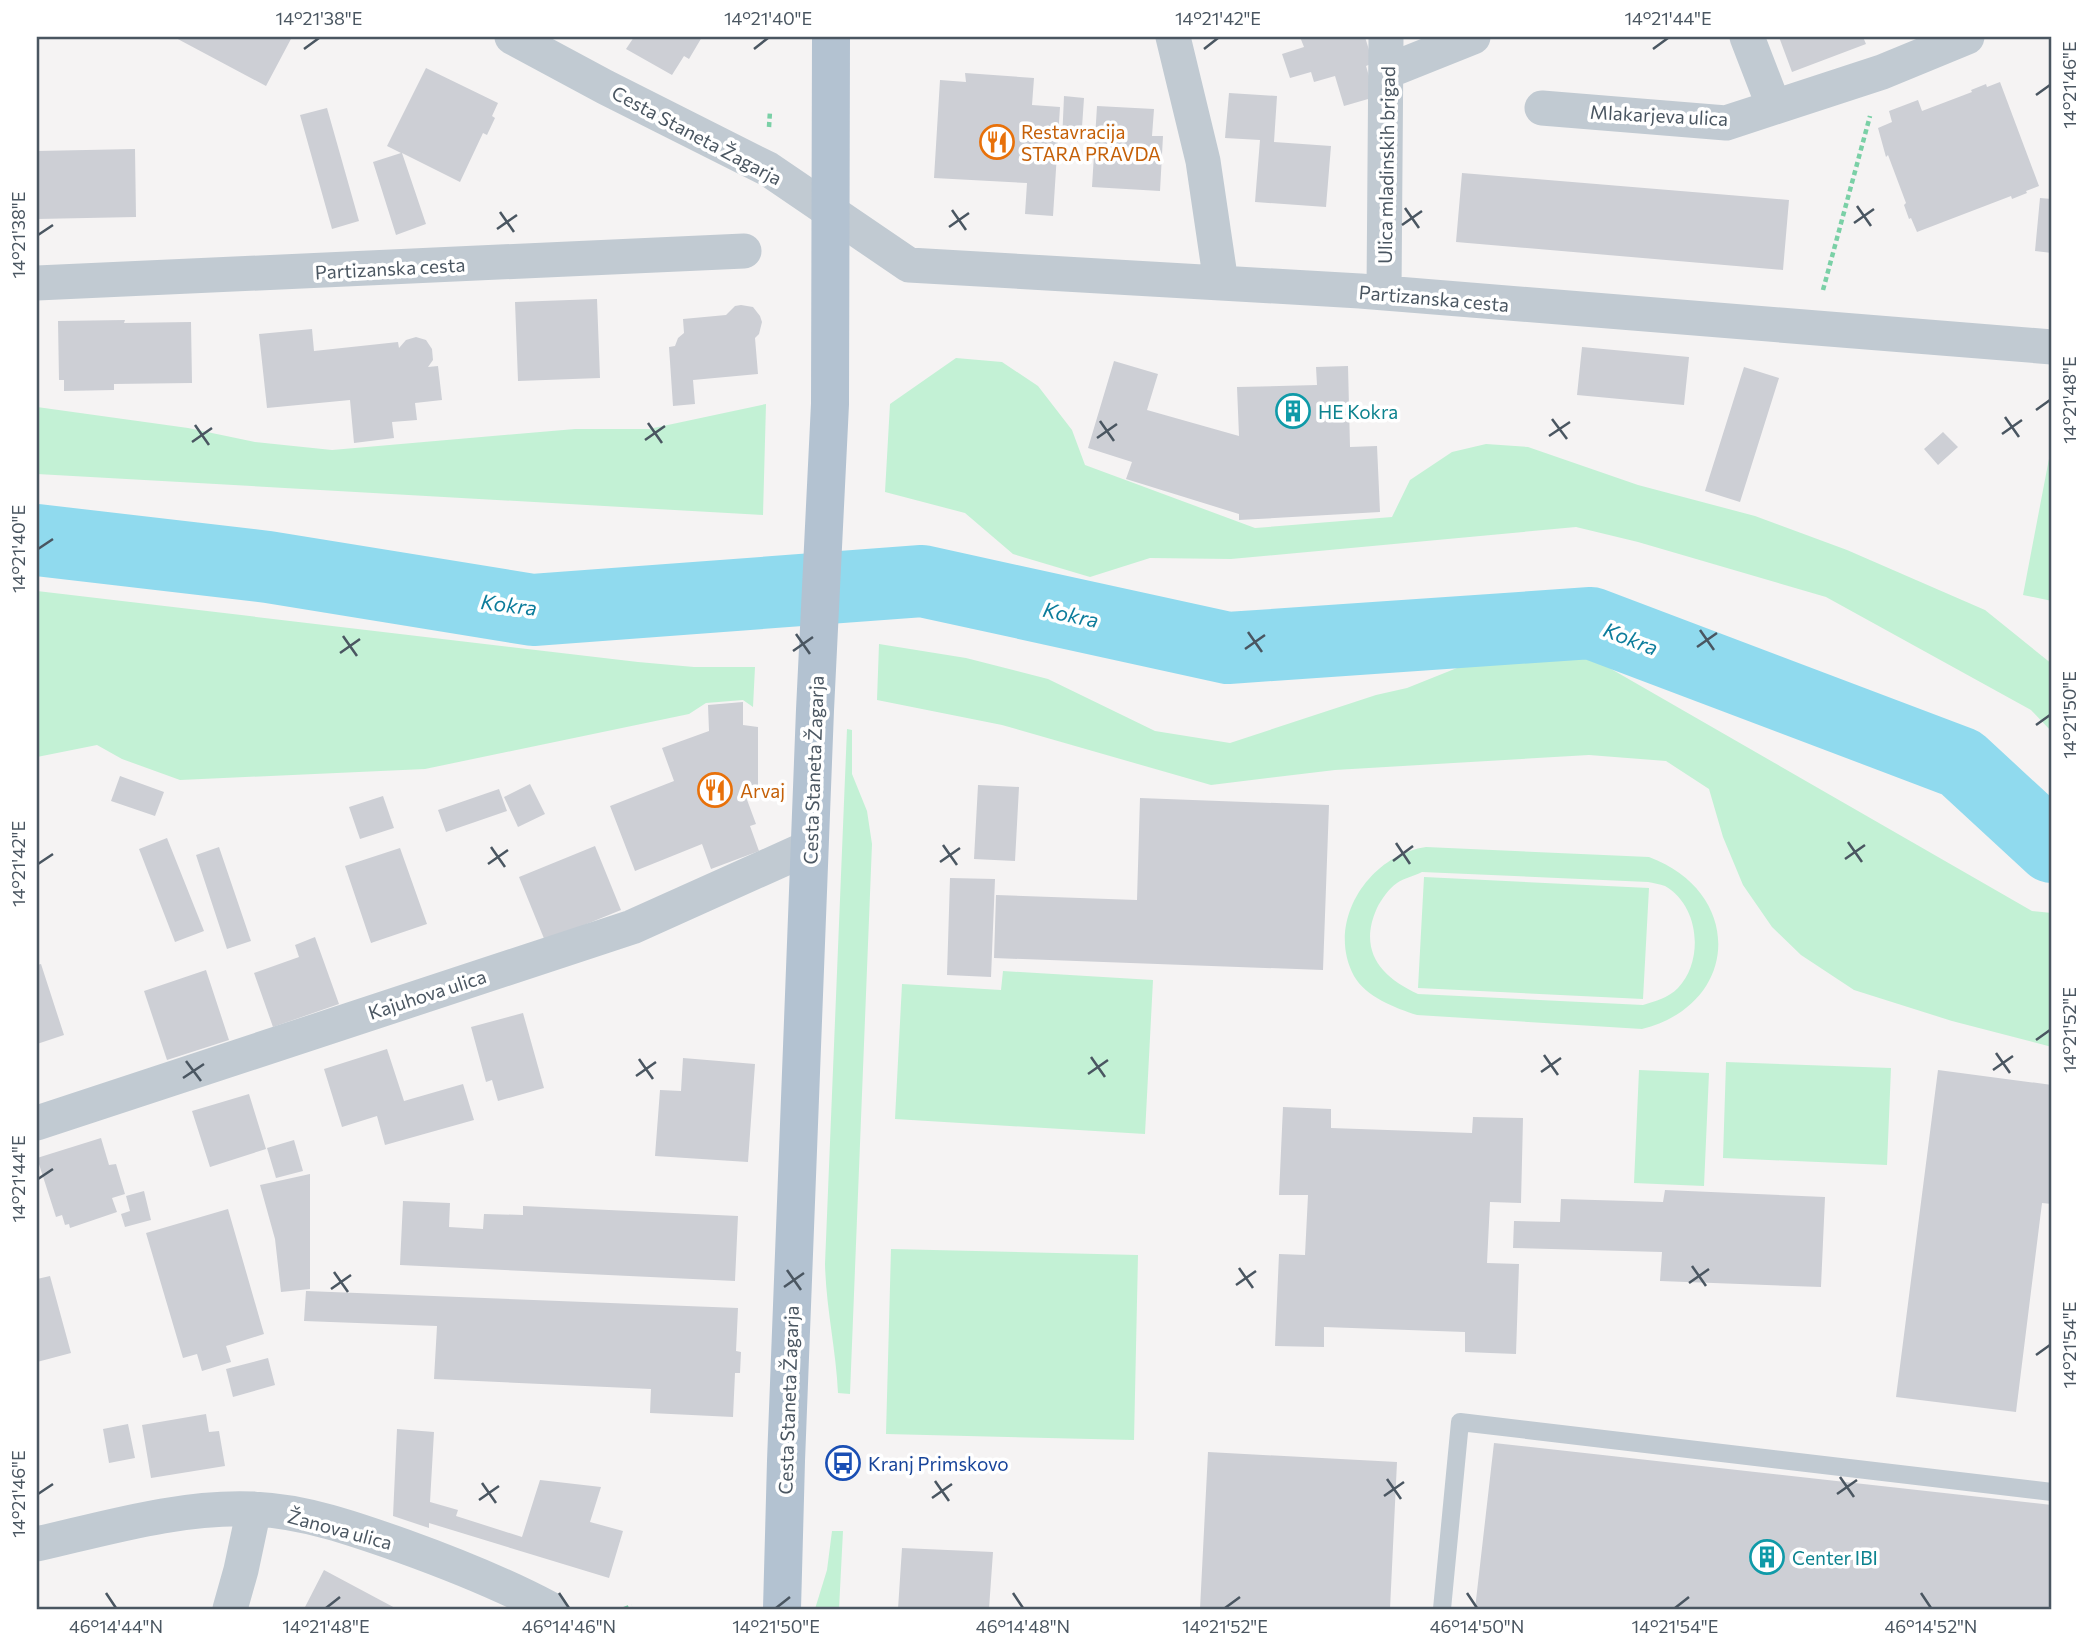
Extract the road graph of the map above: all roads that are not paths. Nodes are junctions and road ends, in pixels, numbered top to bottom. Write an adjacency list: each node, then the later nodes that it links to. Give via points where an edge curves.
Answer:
1 (512, 37): 10 (street, Cesta Staneta Žagarja, via 768,169)
2 (831, 37): 10 (main road)
3 (1173, 37): 13 (street, via 1203,161)
4 (1473, 37): 7 (street)
5 (1747, 37): 8 (street)
6 (1967, 37): 8 (street, Mlakarjeva ulica, via 1882,72)
7 (1387, 54): 14 (street, Ulica mladinskih brigad)
8 (1774, 107): 9 (street, Mlakarjeva ulica, via 1726,122)
9 (1542, 108)
10 (832, 212): 13 (street, Partizanska cesta, via 909,265); 16 (main road, Cesta Staneta Žagarja, via 830,404)
11 (744, 251): 12 (street, Partizanska cesta)
12 (37, 283)
13 (1221, 283): 14 (street, Partizanska cesta)
14 (1384, 293): 15 (street, Partizanska cesta)
15 (2052, 347)
16 (810, 847): 17 (street, Kajuhova ulica, via 632,927); 23 (main road, Cesta Staneta Žagarja)
17 (37, 1123)
18 (2052, 1492): 24 (lane, via 1460,1422)
19 (254, 1509): 20 (street, Žanova ulica, via 175,1514); 21 (street); 22 (street, Žanova ulica, via 303,1515 363,1532 449,1563)
20 (37, 1544)
21 (230, 1609)
22 (550, 1609)
23 (782, 1609)
24 (1443, 1609)

